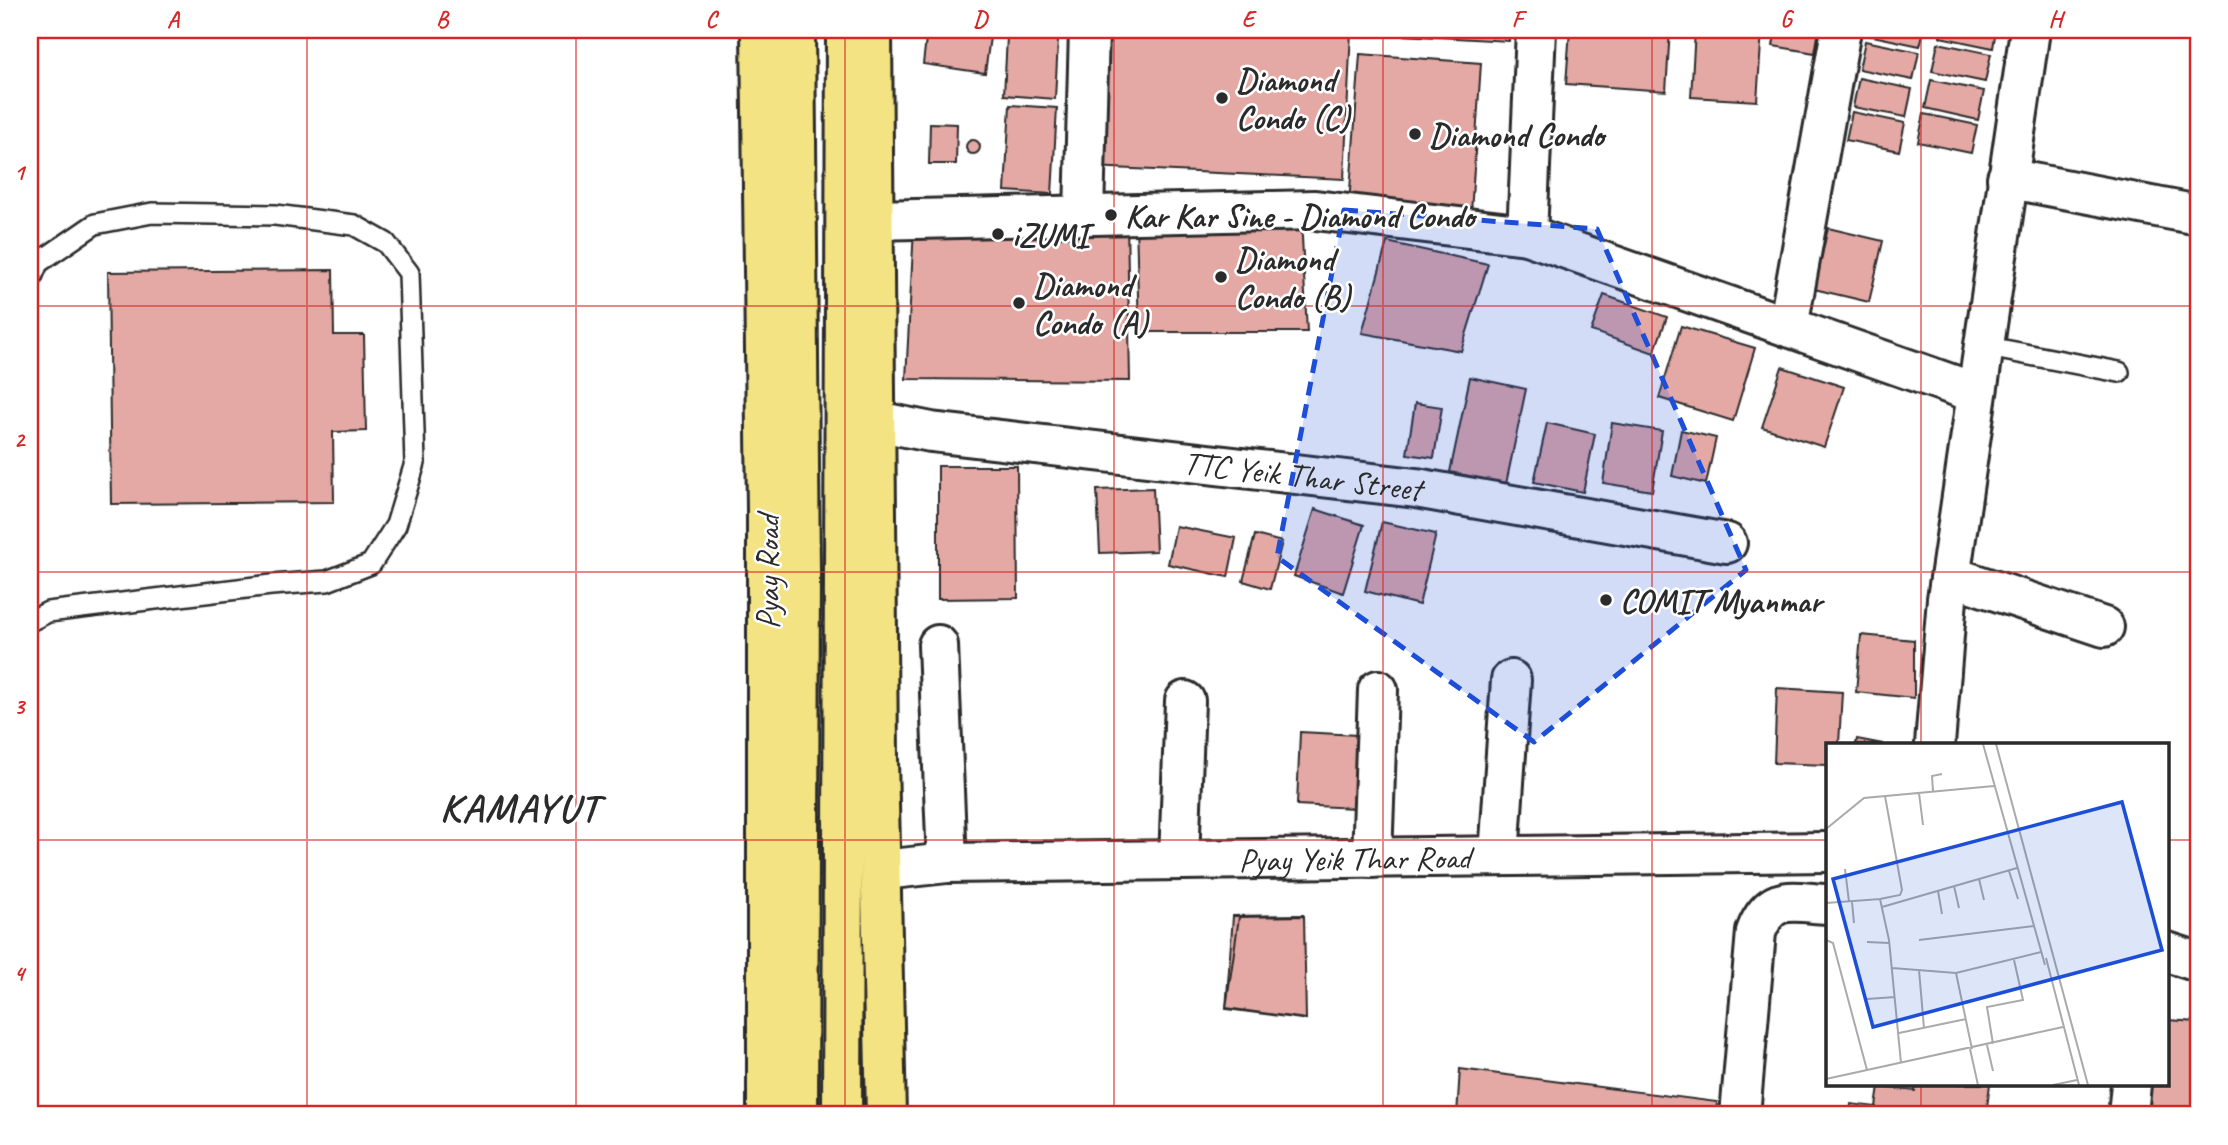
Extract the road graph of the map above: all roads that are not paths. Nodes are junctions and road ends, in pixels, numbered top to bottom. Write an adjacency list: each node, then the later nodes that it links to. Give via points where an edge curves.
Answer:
1 (761, 30): 39 (main road, Pyay Road)
2 (795, 30): 40 (main road, Pyay Road, via 800,572)
3 (846, 30): 41 (main road)
4 (872, 30): 12 (main road)
5 (1089, 30): 10 (street)
6 (1536, 30): 13 (street)
7 (1841, 30): 15 (street)
8 (2029, 30): 9 (street)
9 (2007, 178): 11 (street); 16 (street)
10 (1084, 214): 12 (street); 13 (street, via 1315,210)
11 (2198, 215)
12 (872, 220): 19 (main road)
13 (1527, 235): 15 (street)
14 (30, 282): 22 (lane, via 38,263 95,224 152,213 275,215 354,225 386,243 409,273 415,463 396,525 371,564 327,581 48,612)
15 (1788, 327): 18 (street)
16 (1983, 346): 17 (lane); 18 (street)
17 (2119, 372)
18 (1976, 393): 21 (street)
19 (876, 421): 20 (street, TTC Yeik Thar Street, via 931,432 1416,488); 34 (main road)
20 (1727, 543)
21 (1951, 576): 23 (street); 28 (street)
22 (30, 621)
23 (2104, 627)
24 (938, 645): 33 (street)
25 (1511, 680): 30 (street)
26 (1378, 690): 31 (street)
27 (1185, 701): 32 (street)
28 (1936, 743)
29 (1826, 852): 30 (street, Pyay Yeik Thar Road)
30 (1499, 856): 31 (street, Pyay Yeik Thar Road)
31 (1372, 858): 32 (street, Pyay Yeik Thar Road)
32 (1179, 860): 33 (street, Pyay Yeik Thar Road)
33 (947, 863): 34 (street, Pyay Yeik Thar Road)
34 (883, 870): 42 (main road)
35 (1826, 904): 43 (street, via 1780,902 1763,914 1756,932)
36 (2168, 951): 37 (street)
37 (2198, 962)
38 (2131, 1086): 44 (street)
39 (767, 1115)
40 (797, 1115)
41 (842, 1115)
42 (886, 1115)
43 (1740, 1115)
44 (2128, 1115)

